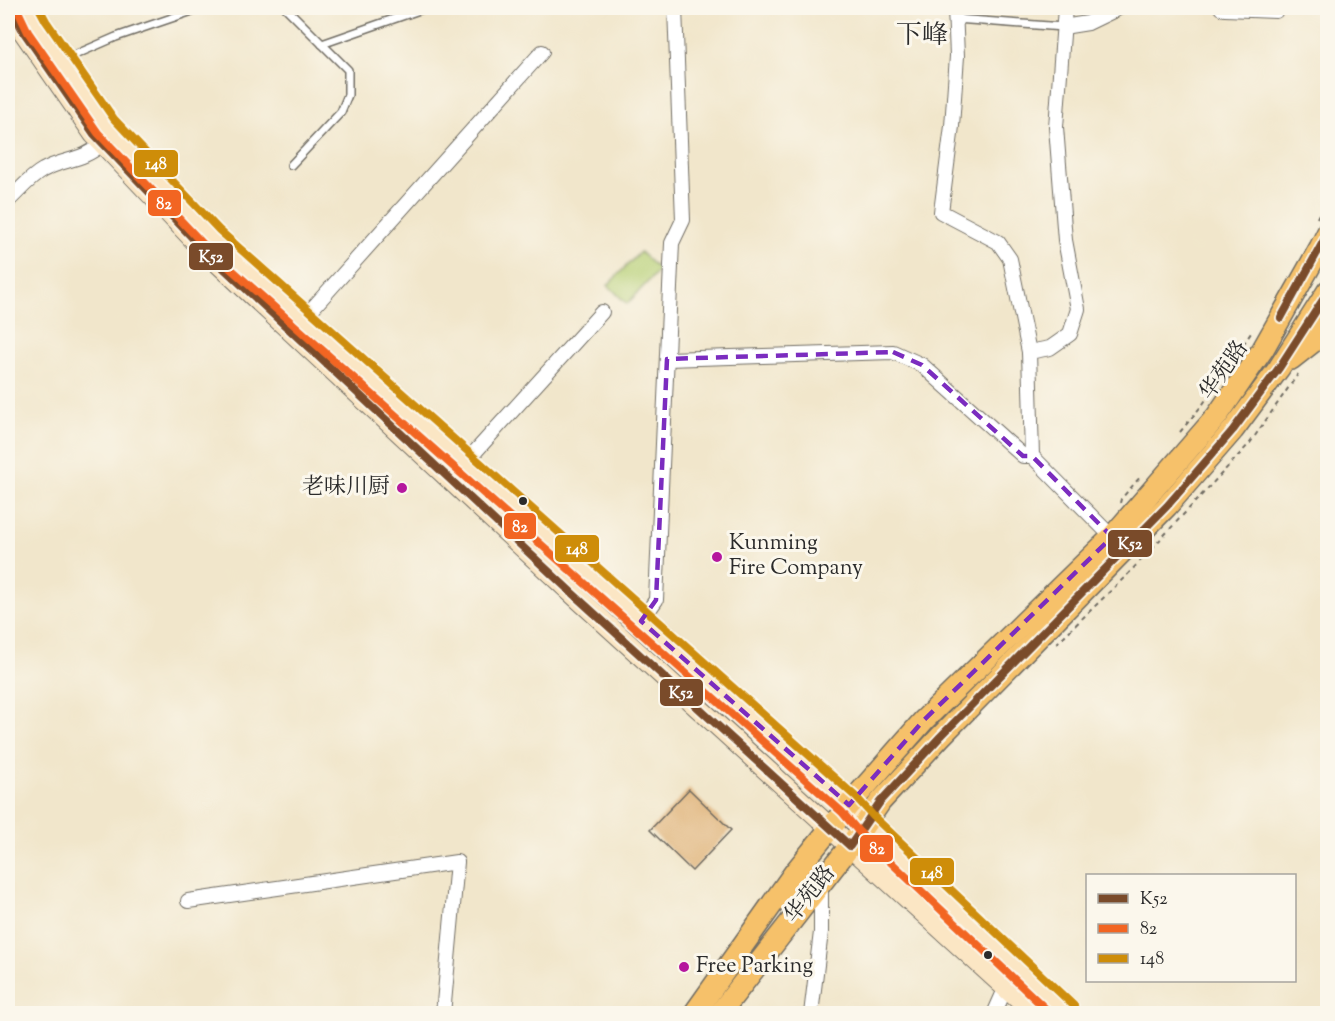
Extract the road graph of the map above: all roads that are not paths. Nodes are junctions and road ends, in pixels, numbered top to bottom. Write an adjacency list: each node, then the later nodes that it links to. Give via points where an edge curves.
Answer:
1 (11, 8): 16 (main road)
2 (28, 8): 15 (main road)
3 (201, 8): 15 (lane)
4 (286, 8): 13 (lane)
5 (425, 8): 13 (lane)
6 (675, 8): 25 (street, via 683,220 672,243)
7 (1065, 8): 12 (street)
8 (1119, 8): 12 (street, via 1088,23)
9 (1221, 8): 10 (street)
10 (1276, 8)
11 (955, 13): 12 (lane); 24 (street, via 957,56 952,126 940,212 998,242 1010,259)
12 (1063, 27): 24 (street, via 1056,127 1065,240 1078,309 1070,334 1050,348)
13 (322, 44): 17 (lane, via 348,70 348,95 341,112)
14 (542, 52): 22 (street)
15 (61, 61): 22 (main road, via 106,126 212,238)
16 (103, 144): 18 (street, via 83,157 41,171); 33 (main road, via 202,248)
17 (291, 165)
18 (8, 201)
19 (1323, 224): 29 (main road, 华苑路, via 1320,248 1263,349 1217,416)
20 (1328, 291): 26 (main road, 华苑路)
21 (602, 312): 28 (street)
22 (303, 319): 28 (main road)
23 (1328, 330): 26 (main road)
24 (1029, 352): 27 (street)
25 (667, 359): 27 (street, via 894,352 922,365 1023,456); 30 (street, via 656,600)
26 (1279, 368): 32 (main road, 华苑路, via 1233,430 1167,506 940,737 880,802)
27 (1032, 456): 29 (street)
28 (465, 463): 30 (main road)
29 (1112, 537): 31 (main road, 华苑路, via 924,720)
30 (641, 621): 31 (main road)
31 (849, 805): 32 (main road); 33 (main road, 华苑路)
32 (866, 824): 34 (main road, 华苑路); 44 (main road)
33 (830, 828): 34 (main road); 39 (main road, 华苑路)
34 (850, 846): 35 (main road, 华苑路); 37 (main road)
35 (821, 882): 40 (main road, 华苑路); 41 (street, via 821,932)
36 (188, 901): 38 (street, via 457,862)
37 (1006, 987): 42 (street); 43 (main road)
38 (443, 1014)
39 (694, 1014)
40 (719, 1014)
41 (811, 1014)
42 (994, 1014)
43 (1035, 1014)
44 (1067, 1014)

